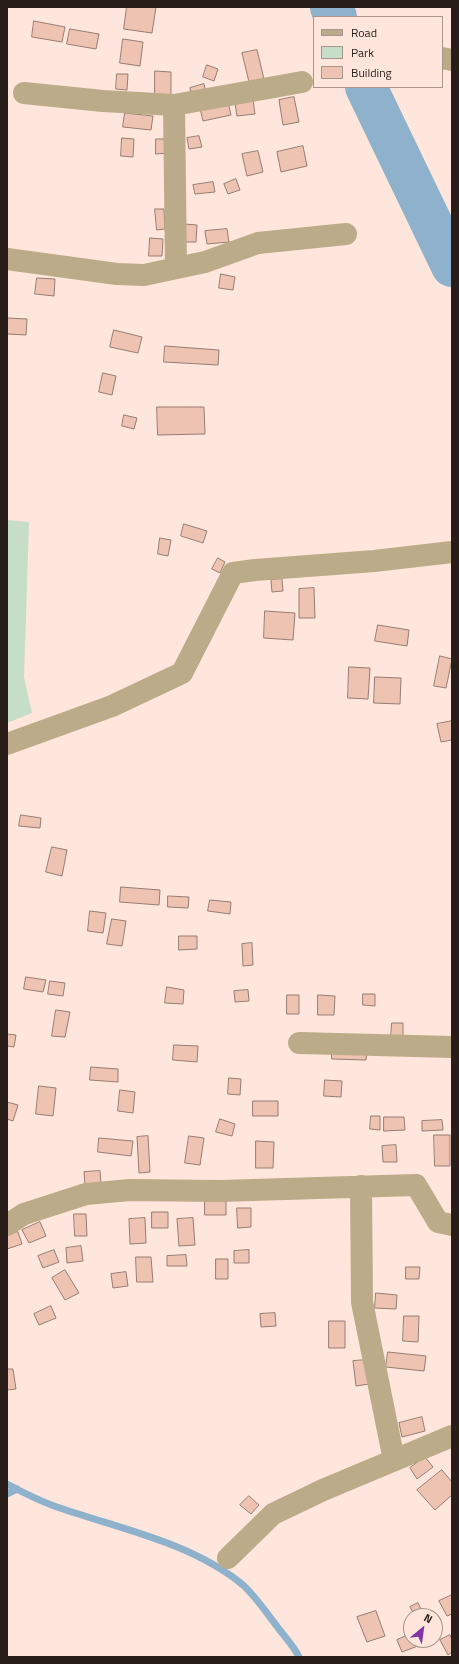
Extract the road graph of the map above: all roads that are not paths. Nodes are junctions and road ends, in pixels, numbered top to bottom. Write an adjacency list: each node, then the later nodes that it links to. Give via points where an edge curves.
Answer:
1 (302, 82): 3 (street)
2 (24, 93): 3 (street)
3 (174, 105): 6 (street)
4 (346, 234): 6 (street, via 258,243 205,262)
5 (7, 259): 6 (street, via 117,274 144,275)
6 (176, 268)
7 (452, 552): 8 (street, via 233,573 182,673 112,706)
8 (7, 744)
9 (299, 1043): 10 (street)
10 (452, 1047)
11 (361, 1186): 12 (street, via 220,1191 130,1190 86,1194 24,1214); 13 (street, via 416,1185 438,1222); 15 (street, via 362,1302)
12 (7, 1224)
13 (452, 1225)
14 (452, 1436): 15 (street)
15 (394, 1460): 16 (street, via 273,1514)
16 (228, 1558)

